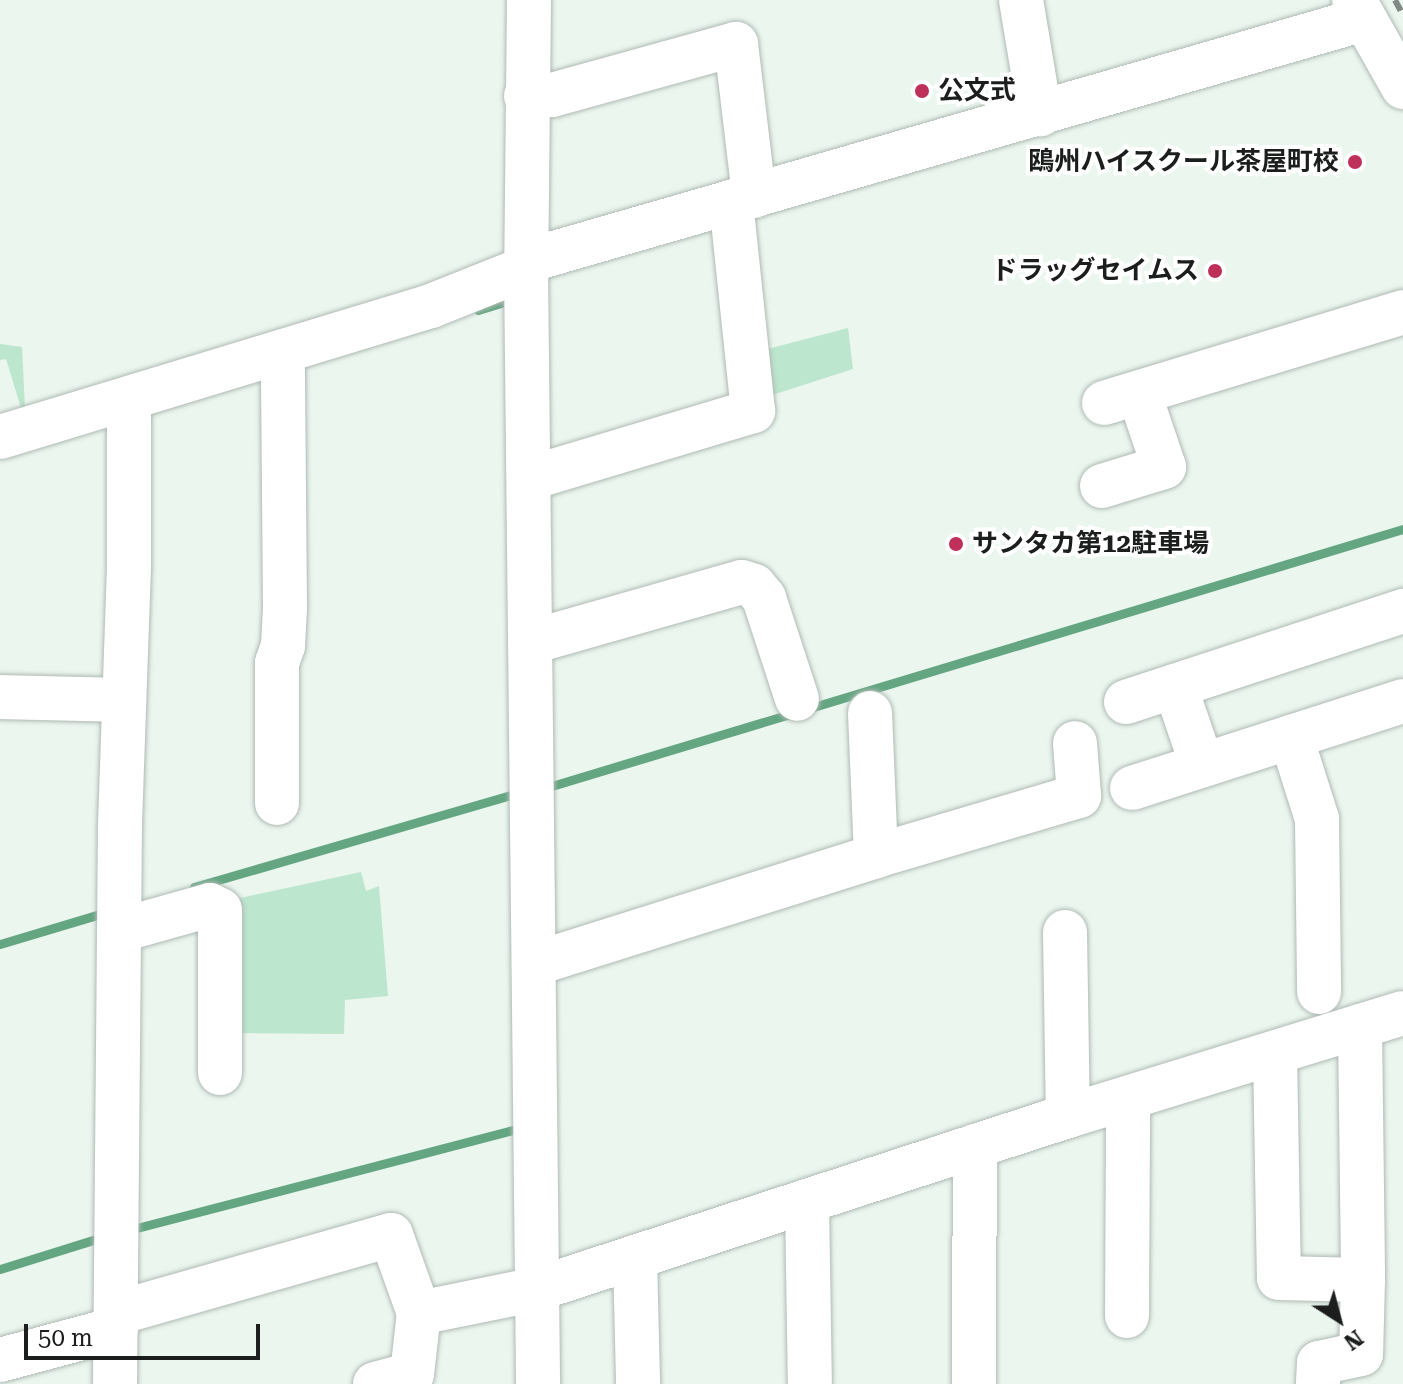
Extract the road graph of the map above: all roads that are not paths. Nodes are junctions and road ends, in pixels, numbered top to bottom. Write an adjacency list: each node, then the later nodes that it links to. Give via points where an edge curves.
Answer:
1 (529, 0): 5 (street)
2 (1021, 0): 6 (street)
3 (1359, 9): 4 (street); 6 (street)
4 (1403, 87)
5 (535, 96): 7 (street, via 736,44); 8 (street)
6 (1040, 114): 7 (street)
7 (738, 206): 8 (street, via 537,258); 13 (street, via 753,411)
8 (527, 288): 10 (street, via 431,306); 13 (street)
9 (1403, 312): 14 (street, via 1122,398 1164,467)
10 (283, 363): 11 (street); 28 (street, via 285,607 277,663)
11 (130, 410): 12 (street); 20 (street)
12 (0, 437)
13 (530, 478): 16 (street)
14 (1102, 486)
15 (1403, 611): 17 (street)
16 (531, 642): 19 (street, via 742,582 764,598); 32 (street)
17 (1175, 686): 22 (street); 26 (street)
18 (0, 697): 20 (street)
19 (797, 699)
20 (124, 700): 30 (street)
21 (1403, 701): 24 (street)
22 (1126, 702)
23 (870, 713): 29 (street)
24 (1291, 737): 26 (street); 33 (street, via 1317,819)
25 (1075, 743): 29 (street, via 1079,796)
26 (1202, 765): 27 (street)
27 (1132, 788)
28 (277, 803)
29 (876, 856): 32 (street)
30 (120, 916): 37 (street, via 210,905 220,910); 47 (street)
31 (1065, 932): 39 (street)
32 (534, 964): 44 (street)
33 (1319, 992)
34 (1403, 1013): 35 (street)
35 (1360, 1026): 36 (street); 43 (street)
36 (1275, 1053): 38 (street); 43 (street, via 1279,1278)
37 (220, 1073)
38 (1128, 1098): 39 (street); 46 (street)
39 (1068, 1116): 40 (street)
40 (975, 1146): 41 (street); 54 (street)
41 (807, 1201): 42 (street); 53 (street)
42 (635, 1257): 44 (street); 52 (street)
43 (1363, 1280): 55 (street, via 1361,1354 1319,1363)
44 (537, 1289): 45 (street); 51 (street)
45 (419, 1313): 47 (street, via 391,1235); 50 (street, via 412,1374)
46 (1127, 1316)
47 (117, 1321): 48 (street); 49 (street)
48 (0, 1360)
49 (115, 1384)
50 (375, 1384)
51 (538, 1384)
52 (638, 1384)
53 (810, 1384)
54 (974, 1384)
55 (1318, 1384)

